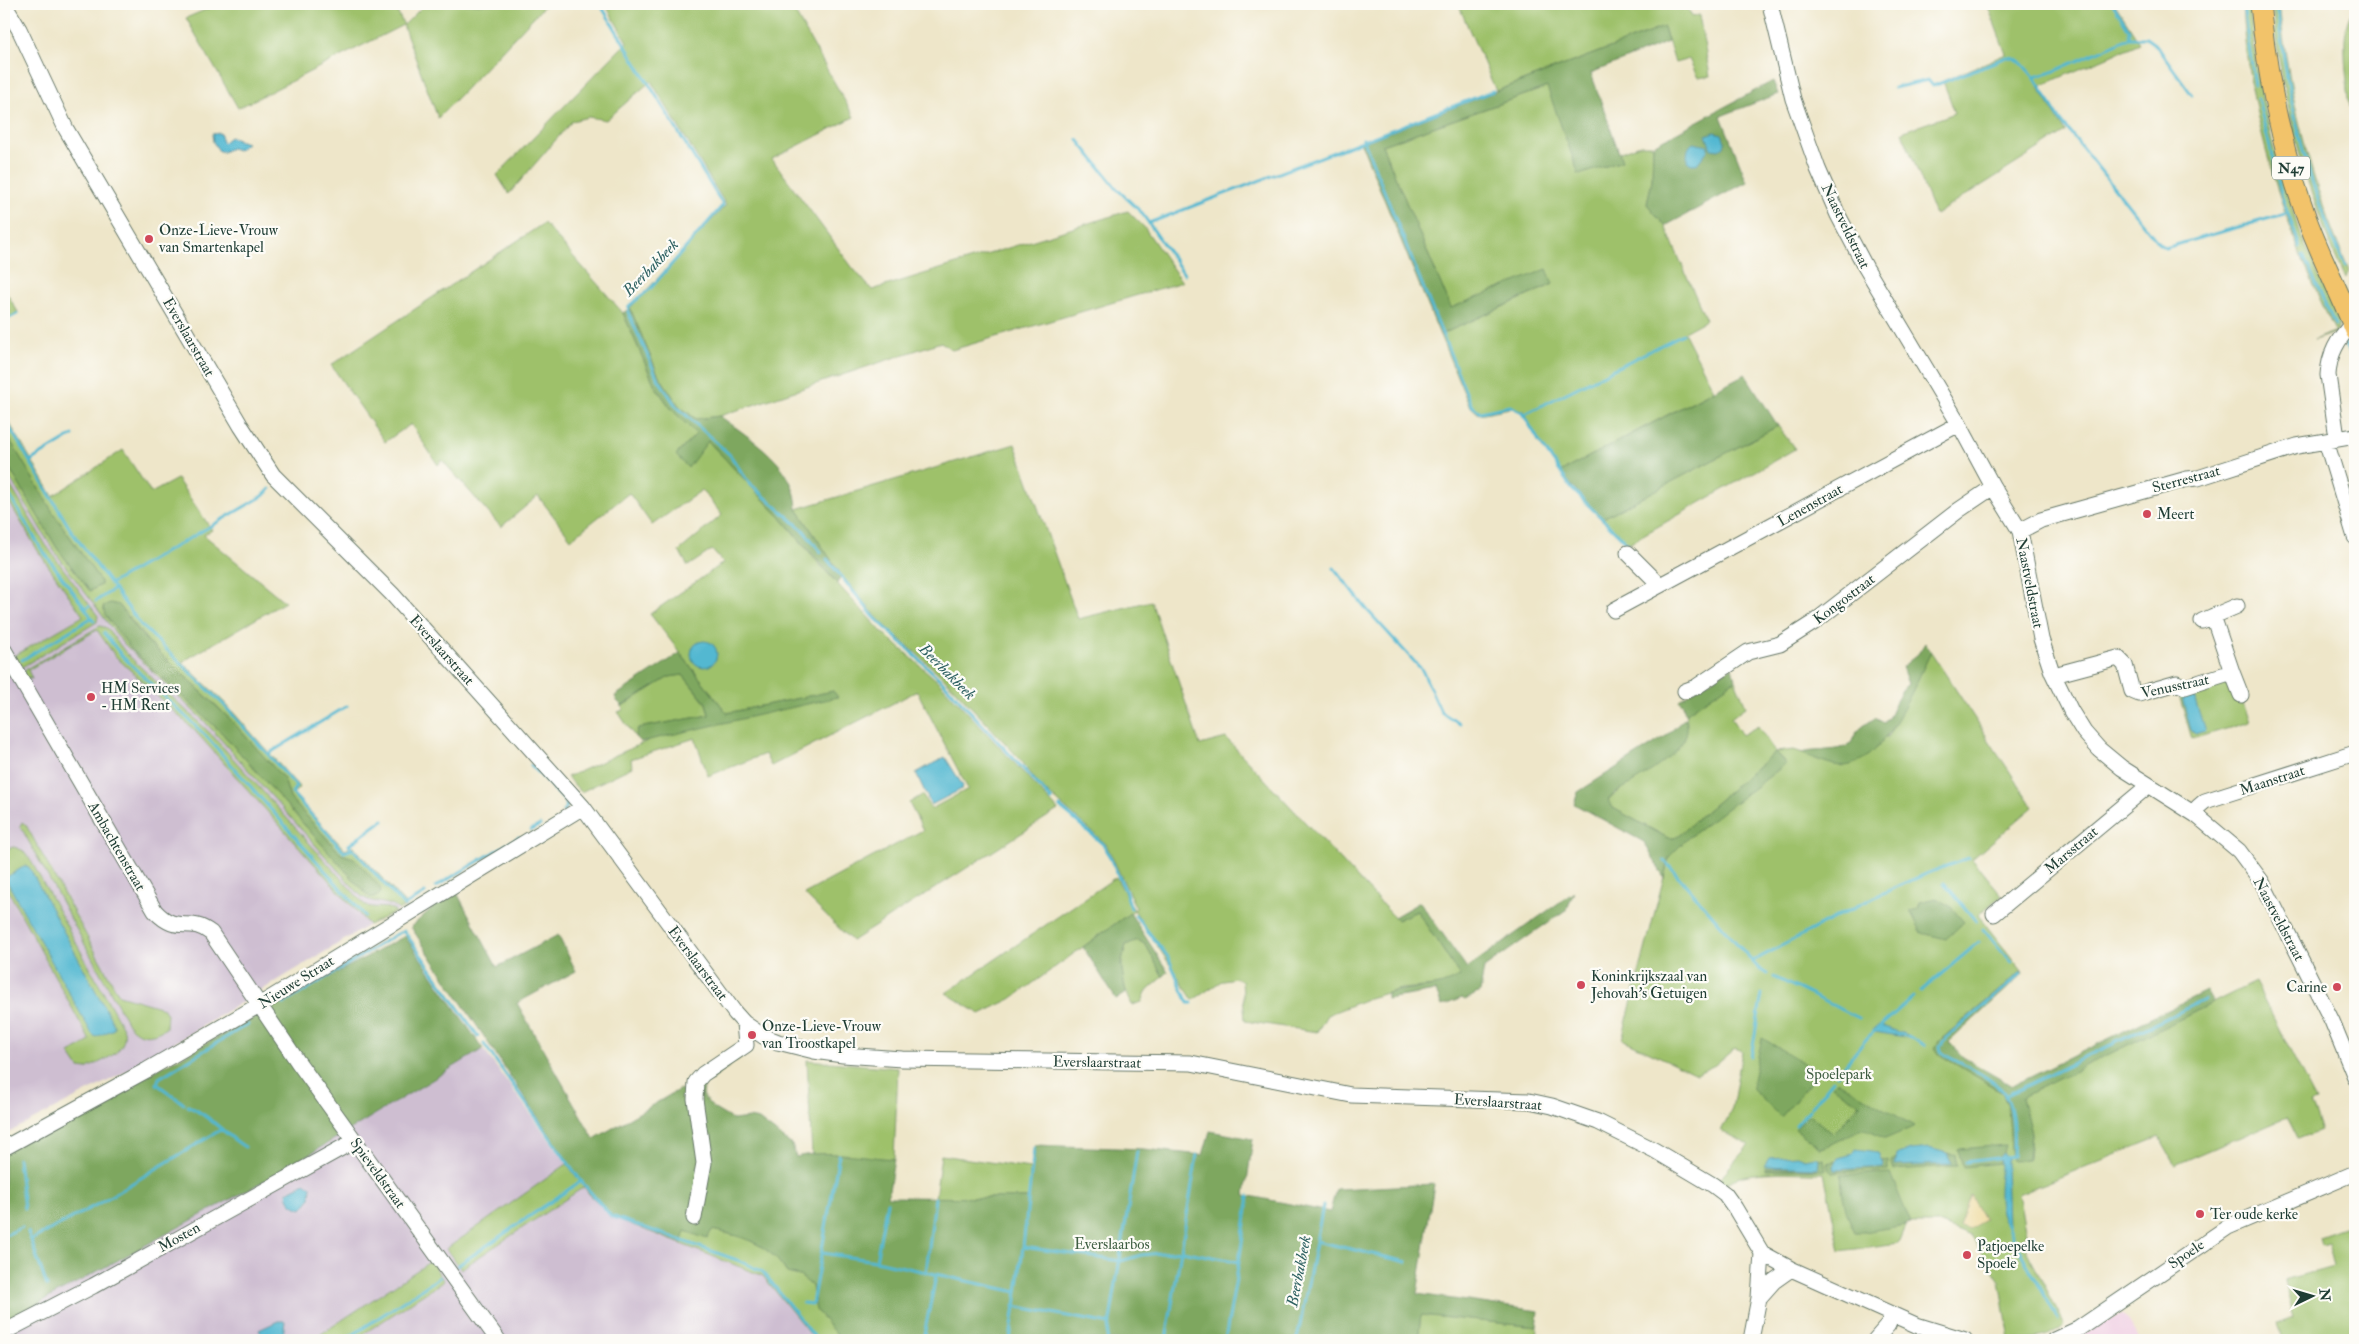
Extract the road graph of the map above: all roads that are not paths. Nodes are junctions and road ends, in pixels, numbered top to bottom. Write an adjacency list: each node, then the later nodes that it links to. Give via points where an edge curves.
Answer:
1 (4, 4): 22 (street, Everslaarstraat, via 66,129 273,475 392,594)
2 (1770, 4): 5 (street, Naastveldstraat, via 1793,98 1838,215)
3 (2260, 4): 4 (main road, N47, via 2270,76 2290,164 2315,240)
4 (2354, 328): 7 (street, via 2339,338 2328,365)
5 (1959, 424): 8 (street, Naastveldstraat); 12 (street, Lenenstraat)
6 (2355, 436): 7 (street, Sterrestraat)
7 (2332, 439): 9 (street, Sterrestraat, via 2297,446 2198,478 2041,520); 10 (street)
8 (1993, 487): 9 (street, Naastveldstraat); 18 (street, Kongostraat, via 1813,623 1780,644 1748,652)
9 (2020, 531): 17 (street, Naastveldstraat, via 2041,639)
10 (2355, 537)
11 (1628, 553): 12 (street)
12 (1660, 585): 14 (street, Lenenstraat)
13 (2237, 606): 16 (street, via 2207,619)
14 (1614, 610)
15 (4, 650): 25 (street, Ambachtenstraat, via 155,911 170,923 195,924 211,933)
16 (2232, 672): 17 (street, Venusstraat, via 2185,686 2177,683 2139,694 2132,692 2124,665 2118,658); 19 (street)
17 (2054, 675): 21 (street, Naastveldstraat, via 2084,732 2099,749)
18 (1685, 691)
19 (2241, 695)
20 (2355, 753): 23 (street, Maanstraat, via 2204,801)
21 (2148, 786): 23 (street, Naastveldstraat); 24 (street, Marsstraat)
22 (583, 808): 25 (street, Nieuwe Straat); 26 (street, Everslaarstraat)
23 (2196, 815): 29 (street, Naastveldstraat, via 2239,851 2262,882 2332,1021)
24 (1994, 914)
25 (261, 1004): 30 (street, Spieveldstraat); 31 (street, Nieuwe Straat)
26 (744, 1023): 27 (street, Everslaarstraat); 28 (street)
27 (763, 1036): 28 (street); 34 (street, Everslaarstraat, via 805,1050 865,1057 1191,1063 1351,1095 1544,1104 1598,1122 1654,1150 1719,1189 1735,1208)
28 (746, 1045): 33 (street, via 696,1082 695,1098 704,1163)
29 (2355, 1076)
30 (354, 1140): 38 (street, Mosten); 39 (street, Spieveldstraat)
31 (4, 1148)
32 (2355, 1173): 43 (street, Spoele, via 2228,1227 2078,1329)
33 (694, 1218)
34 (1762, 1253): 35 (street, Everslaarstraat); 36 (street)
35 (1790, 1269): 36 (street); 37 (street)
36 (1758, 1298): 40 (street)
37 (1892, 1315): 41 (street); 42 (street, via 1916,1326)
38 (4, 1332)
39 (498, 1340)
40 (1751, 1340)
41 (1875, 1340)
42 (1965, 1340)
43 (2054, 1340)

